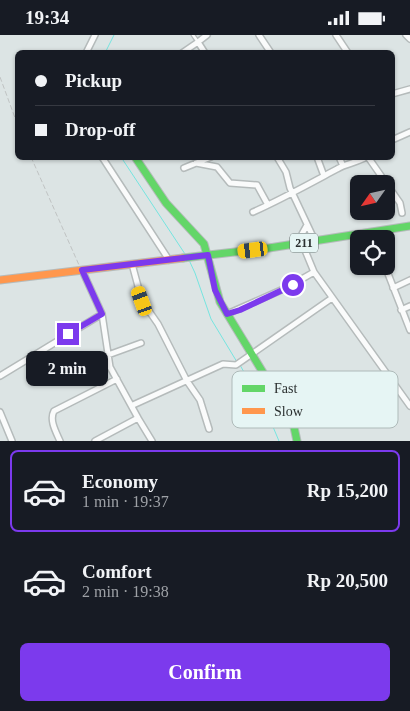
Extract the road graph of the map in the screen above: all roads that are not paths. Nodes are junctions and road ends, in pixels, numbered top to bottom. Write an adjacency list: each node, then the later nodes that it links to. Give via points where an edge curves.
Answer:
1 (95, 35): 9 (street)
2 (193, 35): 8 (lane)
3 (207, 35): 8 (street)
4 (259, 35): 12 (street)
5 (336, 35): 13 (street)
6 (406, 35): 7 (street)
7 (410, 39)
8 (198, 42): 10 (street); 11 (street)
9 (88, 50)
10 (186, 50)
11 (203, 50)
12 (269, 50)
13 (346, 50)
14 (410, 89): 15 (street)
15 (395, 93)
16 (410, 132): 17 (street)
17 (395, 139)
18 (104, 160): 41 (street)
19 (137, 160): 40 (main road, via 166,203 198,234)
20 (204, 160): 26 (street)
21 (279, 160): 30 (street)
22 (318, 160): 29 (street)
23 (340, 160): 27 (street)
24 (362, 160): 27 (street)
25 (369, 160): 33 (street, via 400,203)
26 (196, 163): 28 (street); 31 (street, via 217,167 230,183 257,185)
27 (343, 166): 29 (street)
28 (184, 167)
29 (324, 176): 30 (street)
30 (293, 195): 31 (street); 34 (street)
31 (268, 205): 32 (street)
32 (253, 212)
33 (402, 213)
34 (307, 225): 38 (street); 39 (street)
35 (410, 226): 36 (main road, 211)
36 (394, 230)
37 (350, 238): 38 (main road, 211)
38 (315, 241): 39 (main road, 211)
39 (302, 243): 40 (main road, 211); 44 (street)
40 (208, 255): 41 (main road, 211); 53 (main road, via 215,290)
41 (169, 260): 42 (main road)
42 (132, 264): 43 (main road); 62 (street, via 142,301 158,324)
43 (82, 270): 46 (main road); 52 (street)
44 (314, 272): 49 (street); 53 (street)
45 (388, 275): 48 (street)
46 (0, 280)
47 (410, 280): 48 (street)
48 (393, 289): 51 (street)
49 (332, 298): 57 (street); 59 (street)
50 (410, 306): 51 (street)
51 (401, 310): 54 (street)
52 (102, 314): 56 (street); 60 (street)
53 (227, 314): 57 (main road)
54 (410, 330)
55 (141, 343): 56 (street)
56 (108, 355): 61 (street)
57 (250, 356): 58 (main road); 62 (street, via 236,365 223,364)
58 (259, 371)
59 (385, 371)
60 (0, 376)
61 (117, 379): 64 (street); 71 (street, via 54,411 52,421)
62 (187, 381): 64 (street); 69 (street, via 200,400)
63 (398, 389): 65 (street)
64 (133, 405): 67 (street)
65 (410, 406)
66 (0, 412): 70 (street)
67 (138, 418): 72 (street); 73 (street)
68 (294, 428): 74 (main road)
69 (209, 429)
70 (12, 441)
71 (60, 441)
72 (95, 441)
73 (152, 441)
74 (297, 441)

